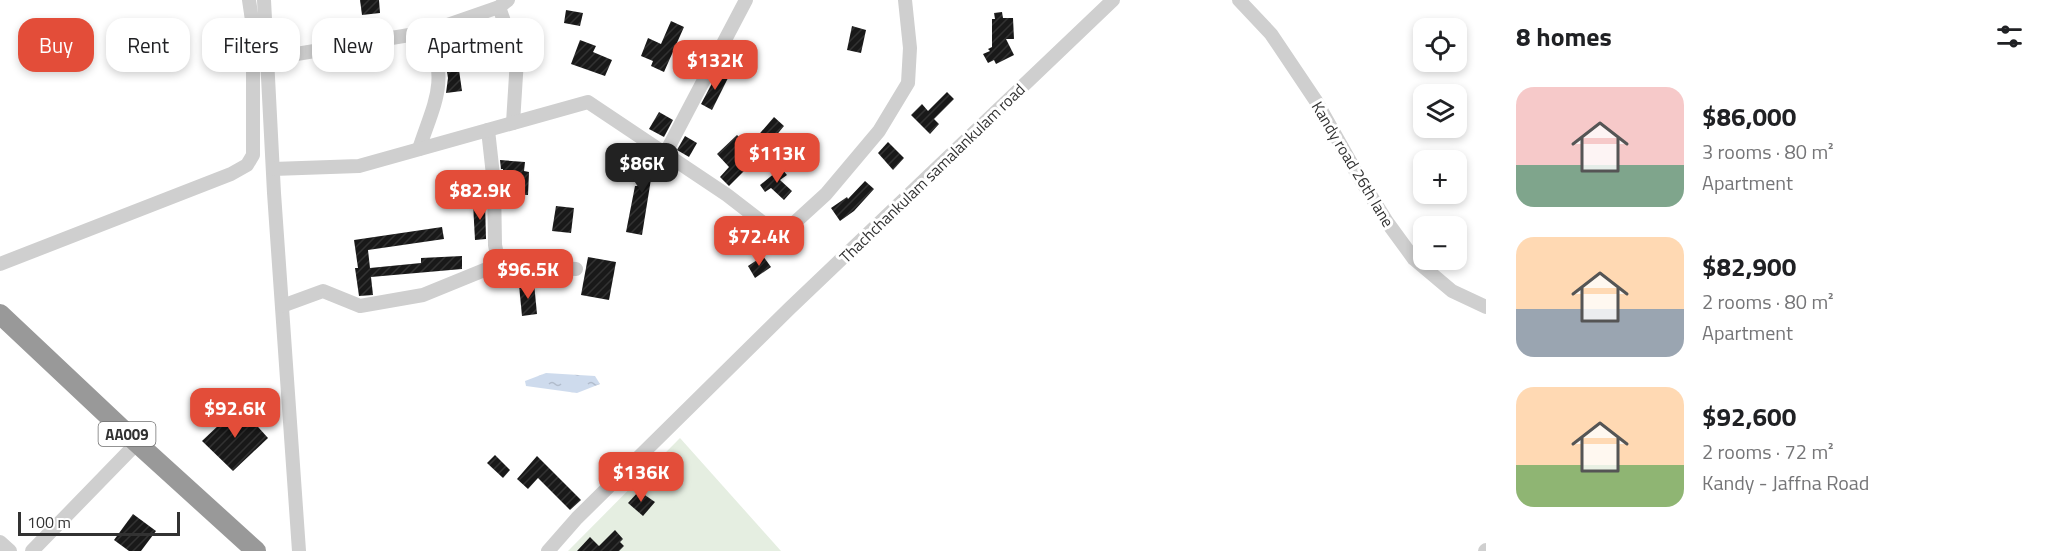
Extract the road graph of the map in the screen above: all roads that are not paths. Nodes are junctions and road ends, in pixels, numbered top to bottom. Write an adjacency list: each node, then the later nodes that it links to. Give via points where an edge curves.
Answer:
1 (249, 0): 19 (street, via 253,27 253,155 247,165)
2 (264, 0): 8 (street)
3 (746, 0): 17 (street)
4 (905, 0): 17 (street, via 910,48 908,82 879,131 834,185 780,236)
5 (1113, 0): 31 (street, Thachchankulam samalankulam road, via 789,309)
6 (1239, 0): 23 (street, Kandy road 26th lane, via 1278,44 1414,259 1452,291)
7 (504, 3): 9 (street); 14 (street, via 517,59)
8 (265, 18)
9 (464, 18)
10 (406, 35): 11 (street)
11 (300, 53)
12 (268, 72): 18 (street)
13 (438, 72): 16 (street, via 438,92)
14 (513, 123): 15 (street); 17 (street, via 588,102)
15 (488, 130): 16 (street); 20 (street)
16 (418, 149): 18 (street, via 359,166)
17 (665, 154)
18 (273, 169): 22 (street)
19 (0, 264)
20 (499, 264): 21 (street); 22 (street, via 423,295 360,306 323,291)
21 (576, 269)
22 (282, 306): 30 (street)
23 (1486, 307)
24 (0, 314): 25 (highway, AA009)
25 (137, 443): 28 (street); 29 (highway, AA009)
26 (0, 542): 27 (street)
27 (10, 551)
28 (32, 551)
29 (256, 551)
30 (299, 551)
31 (548, 551)

